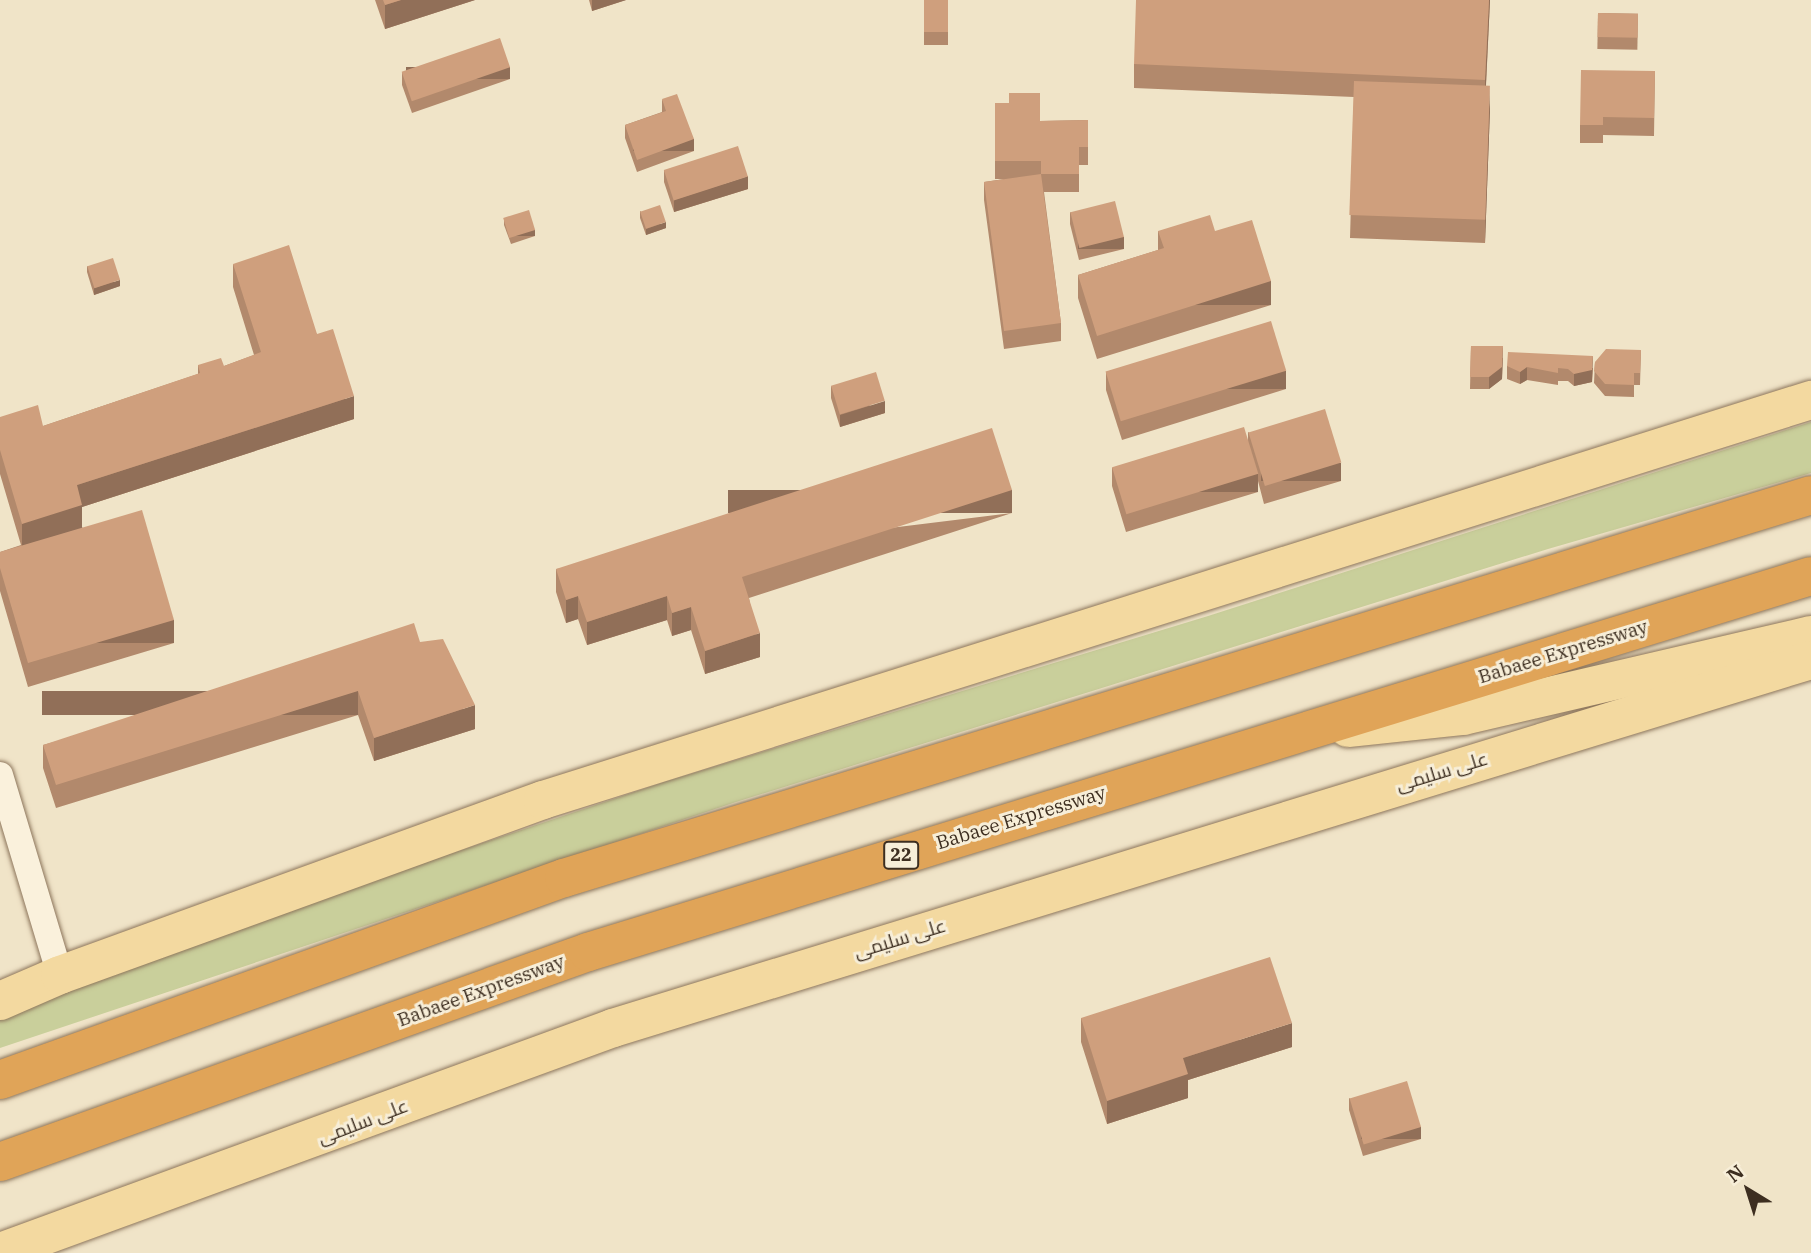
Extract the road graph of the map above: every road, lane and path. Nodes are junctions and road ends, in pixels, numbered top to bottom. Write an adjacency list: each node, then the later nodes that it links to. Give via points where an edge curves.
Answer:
1 (1811, 400): 8 (main road, via 543,800)
2 (1811, 495): 11 (highway, via 564,878)
3 (1811, 576): 6 (highway, Babaee Expressway / 22)
4 (1811, 635): 6 (main road, via 1463,716)
5 (1811, 660): 13 (main road, علی سلیمی, via 613,1028)
6 (1291, 734): 12 (highway, Babaee Expressway / 22, via 588,952)
7 (0, 775): 8 (street)
8 (60, 975): 9 (main road); 10 (main road)
9 (0, 996)
10 (0, 1002)
11 (0, 1080)
12 (0, 1162)
13 (0, 1252)

